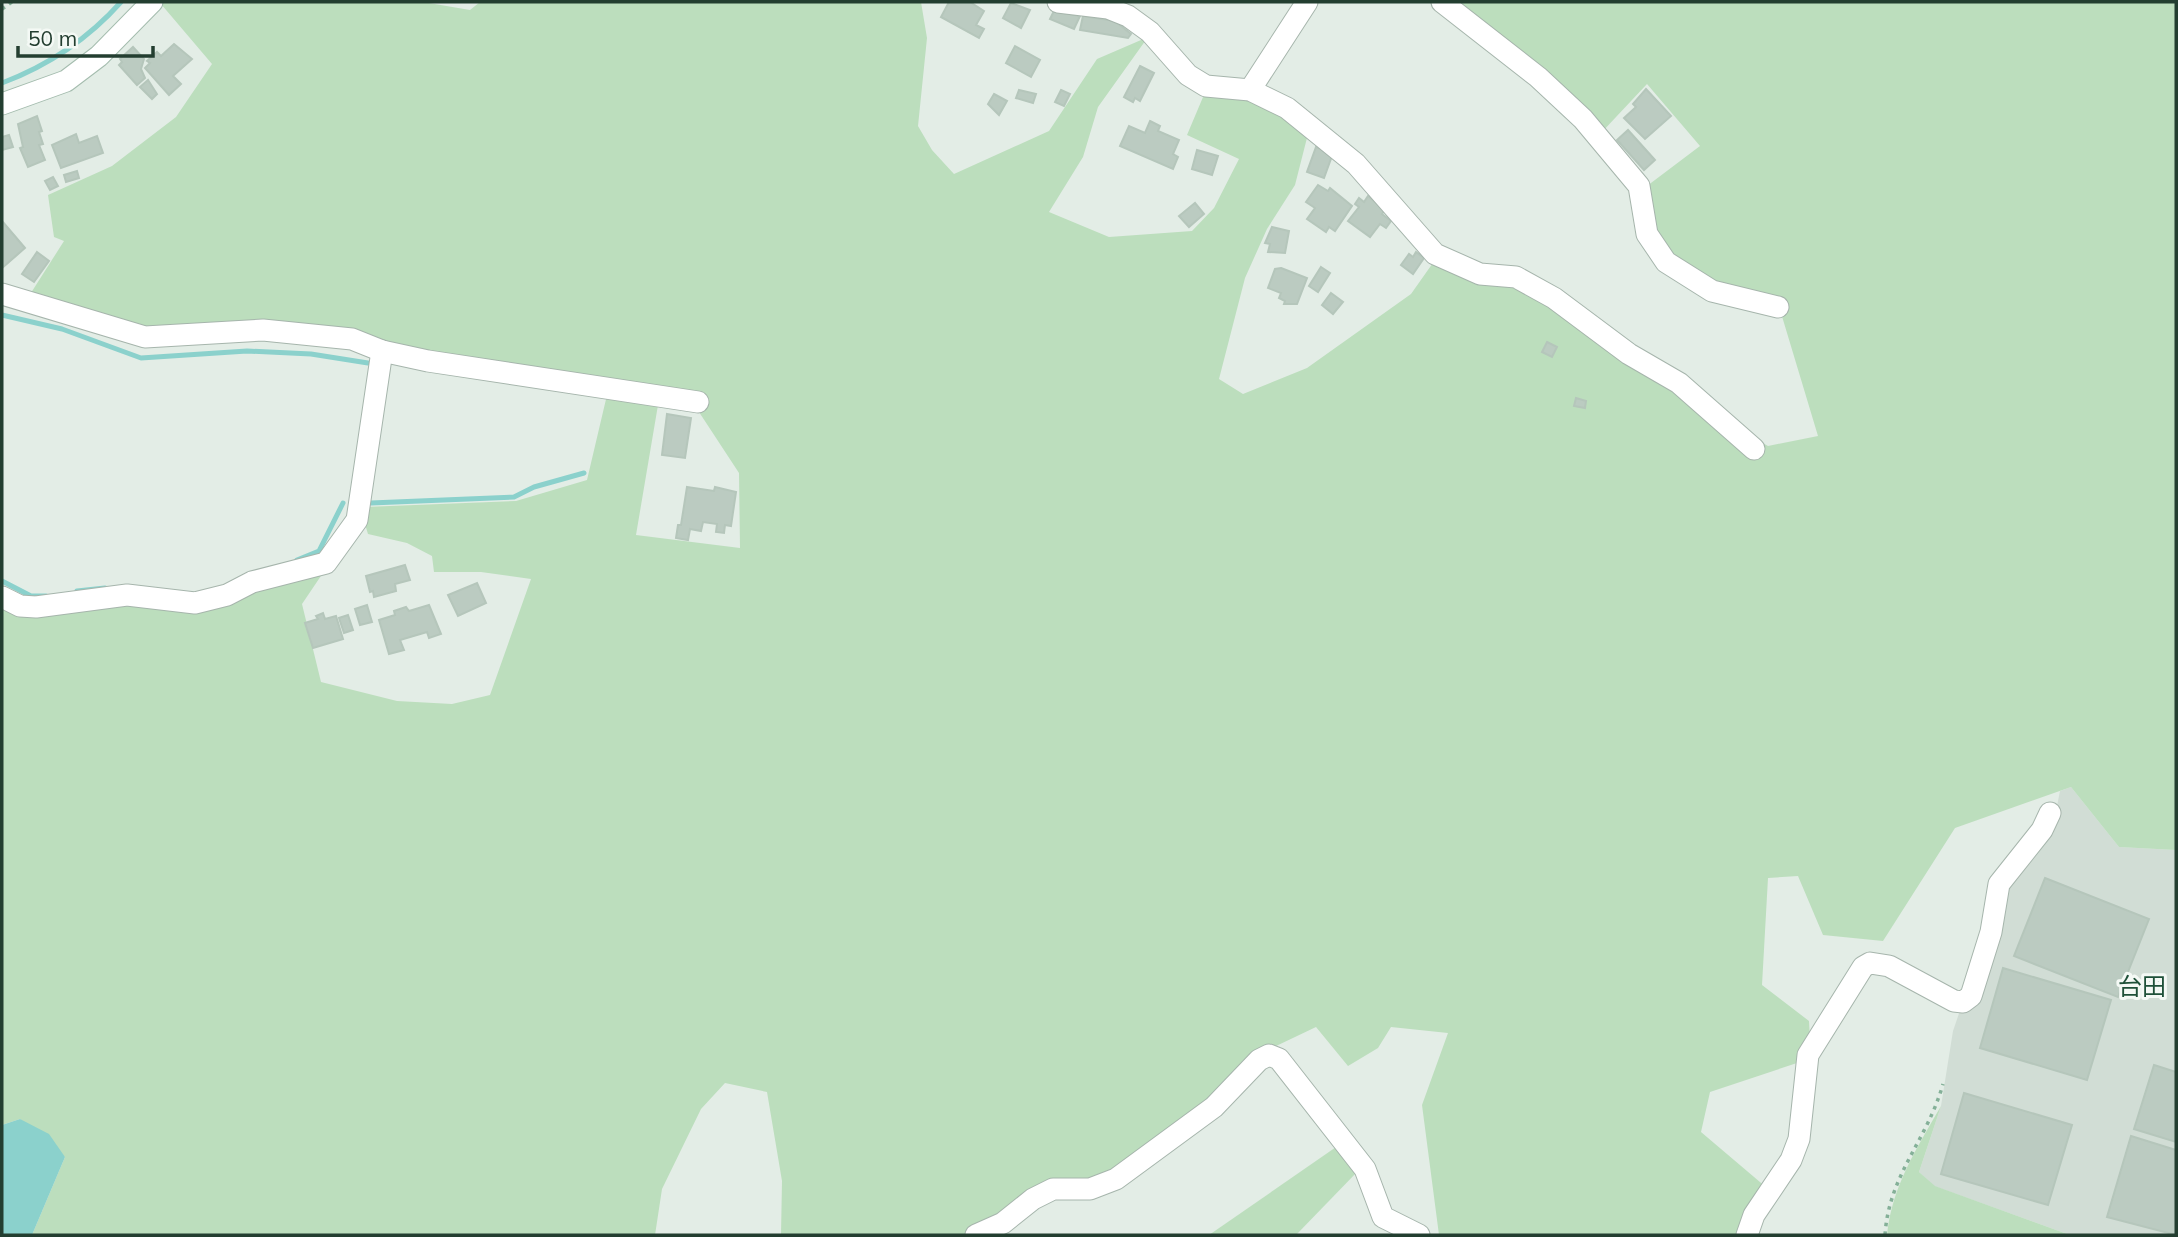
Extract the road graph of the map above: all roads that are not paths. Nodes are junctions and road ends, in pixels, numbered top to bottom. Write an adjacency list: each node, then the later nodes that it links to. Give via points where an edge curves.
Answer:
1 (152, 2): 6 (street, via 99,56 66,81)
2 (1058, 2): 5 (street, via 1108,8 1128,16 1150,32 1188,75 1206,86)
3 (1307, 2): 5 (street)
4 (1442, 2): 8 (street, via 1538,77 1583,119 1639,186 1647,234 1666,262 1712,291)
5 (1250, 90): 11 (street, via 1307,121 1346,155 1435,254 1480,274 1516,277 1554,298 1629,354 1679,383)
6 (2, 104)
7 (2, 294): 9 (street, via 145,337 263,330 352,339)
8 (1778, 307)
9 (382, 351): 10 (street); 12 (street, via 357,520 326,563 194,603 127,595 36,607 20,606)
10 (698, 402)
11 (1754, 449)
12 (2, 597)
13 (2050, 813): 16 (street, via 2042,830 1998,884 1981,971 1975,989 1963,1002 1889,966 1870,962 1863,967 1808,1055 1799,1139)
14 (976, 1235): 15 (street, via 1003,1223 1053,1189 1090,1189 1116,1179 1214,1107 1269,1055 1279,1059 1365,1169 1384,1216)
15 (1419, 1235)
16 (1747, 1235)

